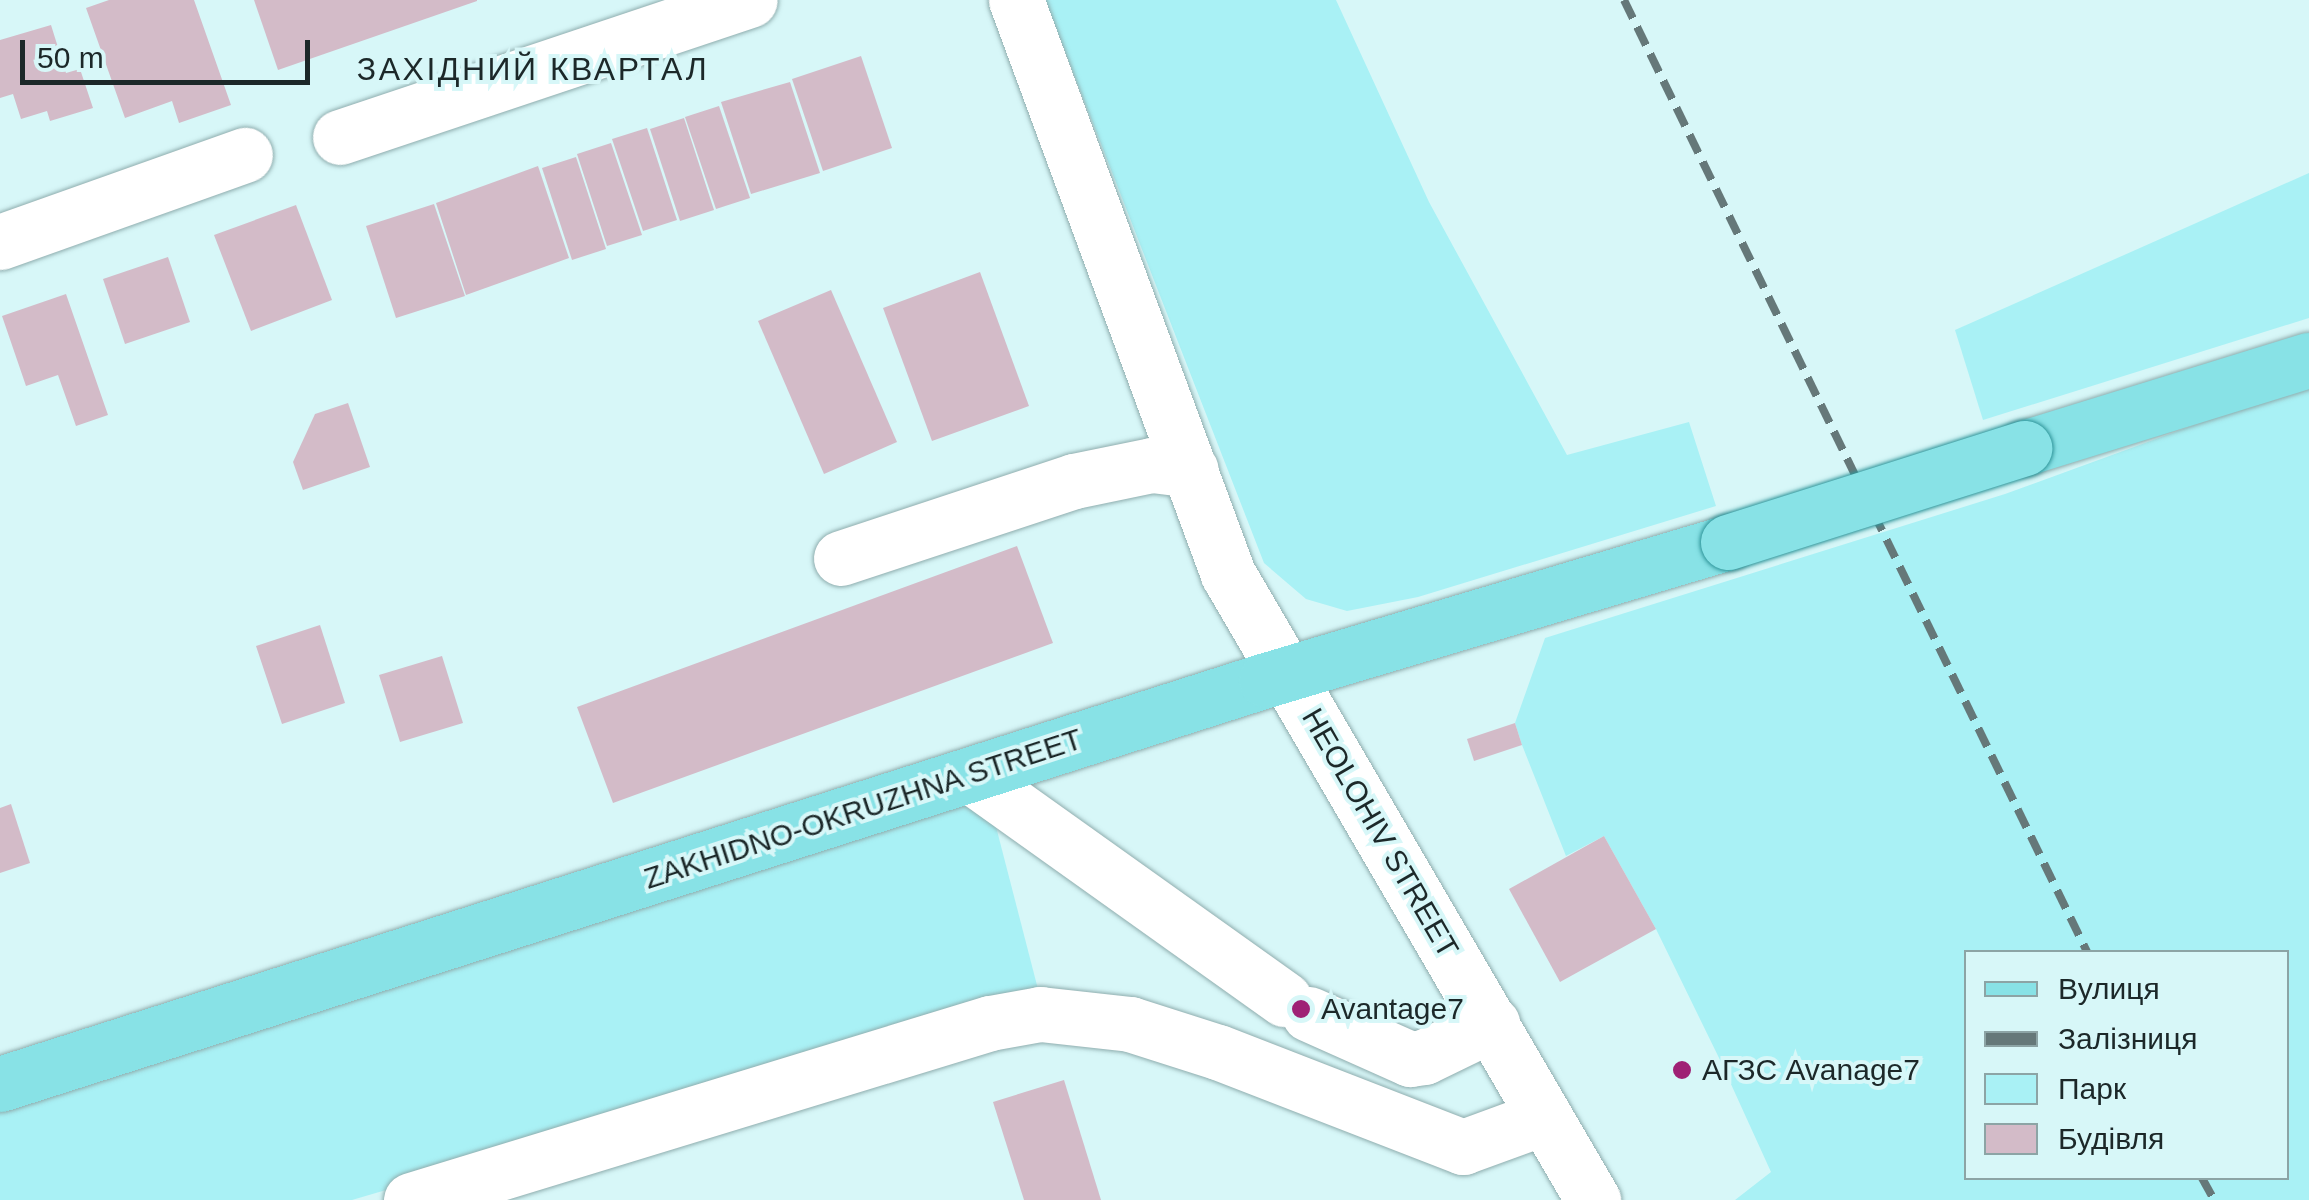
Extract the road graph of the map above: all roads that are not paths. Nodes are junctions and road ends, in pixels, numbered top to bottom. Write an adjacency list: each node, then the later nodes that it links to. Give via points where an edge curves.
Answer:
1 (750, 0): 3 (street)
2 (1016, 0): 7 (street, HEOLOHIV STREET)
3 (340, 137)
4 (245, 155): 5 (street)
5 (0, 242)
6 (2309, 360): 9 (main road, ZAKHIDNO-OKRUZHNA STREET, bridge)
7 (1191, 470): 8 (street, via 1152,465 1074,480); 9 (street, HEOLOHIV STREET, via 1228,574)
8 (841, 558)
9 (1286, 674): 10 (main road, ZAKHIDNO-OKRUZHNA STREET); 11 (street, HEOLOHIV STREET)
10 (970, 775): 11 (street, via 1297,1006 1410,1059); 12 (main road, ZAKHIDNO-OKRUZHNA STREET)
11 (1492, 1024): 13 (street, HEOLOHIV STREET)
12 (0, 1084)
13 (1545, 1117): 14 (street, via 1463,1147 1130,1024 1040,1014 990,1023); 15 (street, HEOLOHIV STREET)
14 (410, 1200)
15 (1593, 1200)

